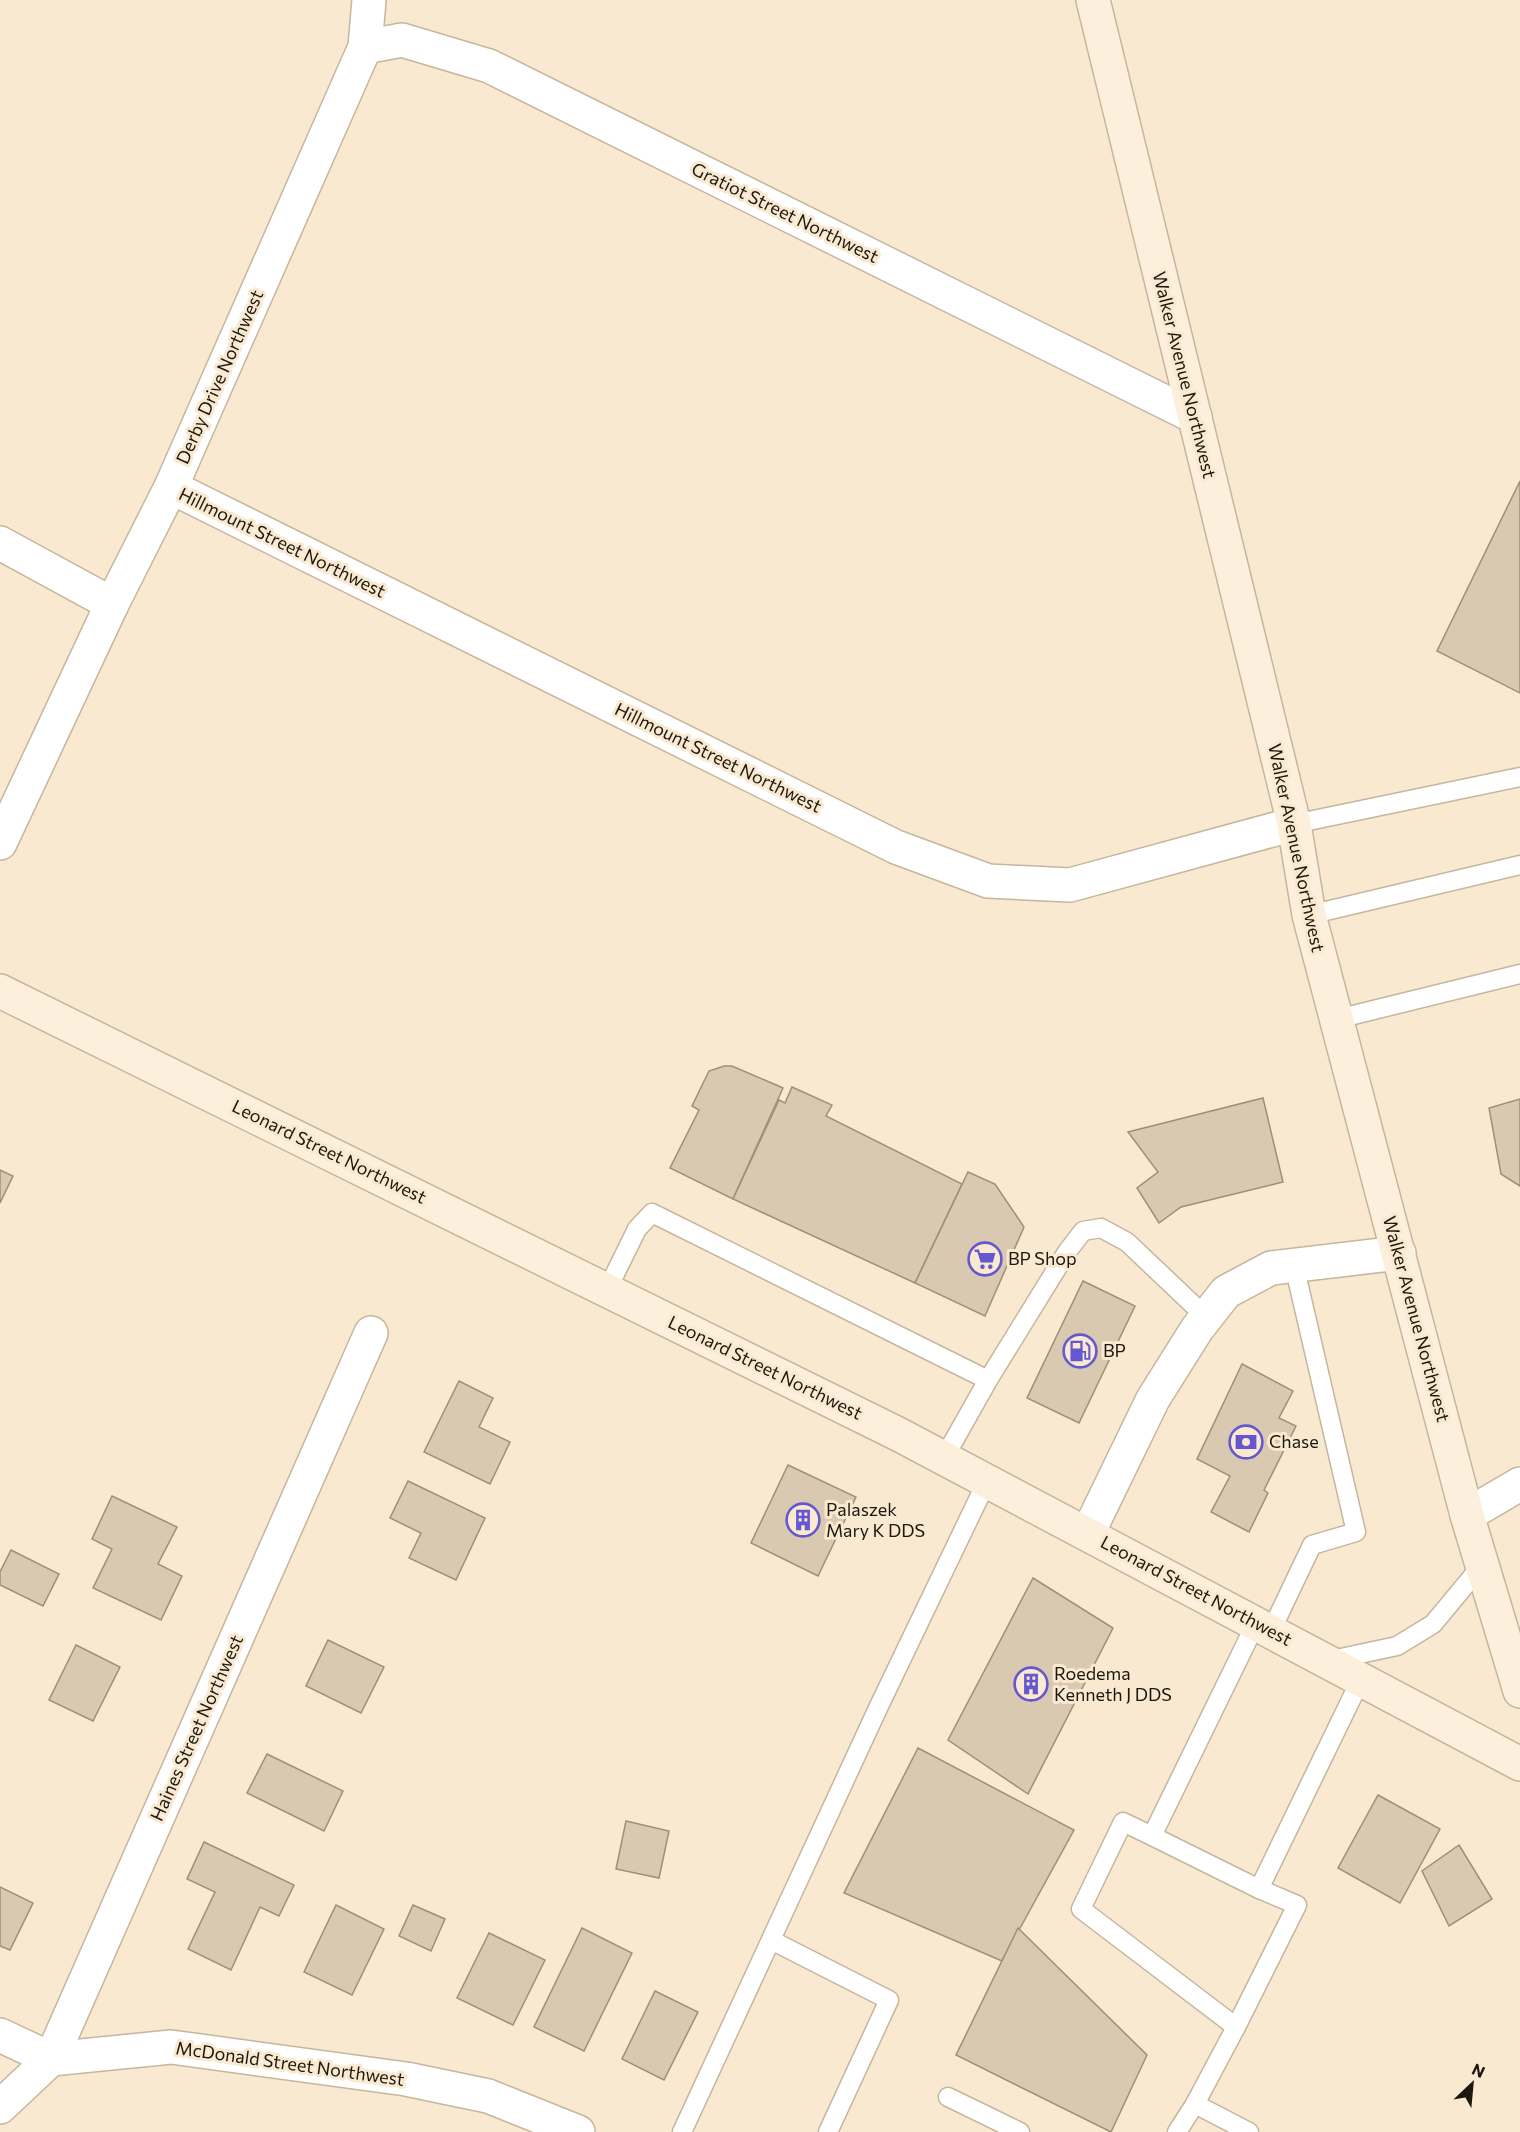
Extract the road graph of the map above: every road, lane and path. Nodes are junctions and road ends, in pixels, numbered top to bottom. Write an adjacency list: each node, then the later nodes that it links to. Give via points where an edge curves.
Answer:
1 (369, 0): 3 (street, Derby Drive Northwest)
2 (1093, 0): 4 (main road, Walker Avenue Northwest)
3 (365, 47): 4 (street, Gratiot Street Northwest, via 402,40 489,66); 5 (street, Derby Drive Northwest)
4 (1195, 417): 9 (main road, Walker Avenue Northwest)
5 (171, 487): 7 (street, Derby Drive Northwest); 9 (street, Hillmount Street Northwest, via 896,847 988,881 1070,885)
6 (0, 543): 7 (street)
7 (112, 604): 10 (street, Derby Drive Northwest)
8 (1520, 777): 9 (lane)
9 (1294, 824): 12 (main road, Walker Avenue Northwest)
10 (0, 843)
11 (1520, 865): 12 (lane)
12 (1309, 915): 15 (main road, Walker Avenue Northwest)
13 (1520, 974): 15 (lane)
14 (0, 991): 18 (main road, Leonard Street Northwest)
15 (1337, 1019): 16 (main road, Walker Avenue Northwest)
16 (1399, 1253): 17 (street); 25 (main road, Walker Avenue Northwest)
17 (1294, 1265): 19 (street, via 1271,1268 1226,1292); 28 (lane, via 1356,1532 1312,1545)
18 (607, 1290): 21 (lane, via 637,1229 652,1213); 22 (main road, Leonard Street Northwest)
19 (1206, 1317): 21 (lane, via 1127,1242 1101,1228 1083,1231); 26 (street, via 1153,1399)
20 (371, 1333): 38 (street, Haines Street Northwest)
21 (988, 1380): 22 (lane)
22 (944, 1458): 23 (main road, Leonard Street Northwest)
23 (987, 1481): 26 (main road, Leonard Street Northwest); 35 (lane)
24 (1520, 1484): 25 (street)
25 (1467, 1515): 27 (main road, Walker Avenue Northwest)
26 (1088, 1533): 28 (main road, Leonard Street Northwest)
27 (1482, 1565): 29 (lane, via 1432,1624 1397,1646); 31 (main road, Walker Avenue Northwest)
28 (1264, 1627): 29 (main road, Leonard Street Northwest); 33 (lane)
29 (1327, 1661): 30 (main road, Leonard Street Northwest)
30 (1361, 1679): 32 (main road, Leonard Street Northwest); 34 (lane)
31 (1520, 1691)
32 (1520, 1764)
33 (1152, 1836): 34 (lane); 36 (lane, via 1123,1822 1081,1909)
34 (1259, 1889): 36 (lane, via 1298,1905)
35 (771, 1940): 43 (lane); 44 (lane, via 889,2000)
36 (1236, 2027): 40 (lane)
37 (0, 2035): 38 (street)
38 (51, 2059): 41 (street, Haines Street Northwest); 42 (street, McDonald Street Northwest, via 171,2047 416,2081 488,2096)
39 (948, 2097): 45 (lane)
40 (1195, 2104): 46 (lane); 47 (lane)
41 (0, 2107)
42 (571, 2131)
43 (682, 2132)
44 (828, 2132)
45 (1020, 2132)
46 (1177, 2132)
47 (1249, 2132)

